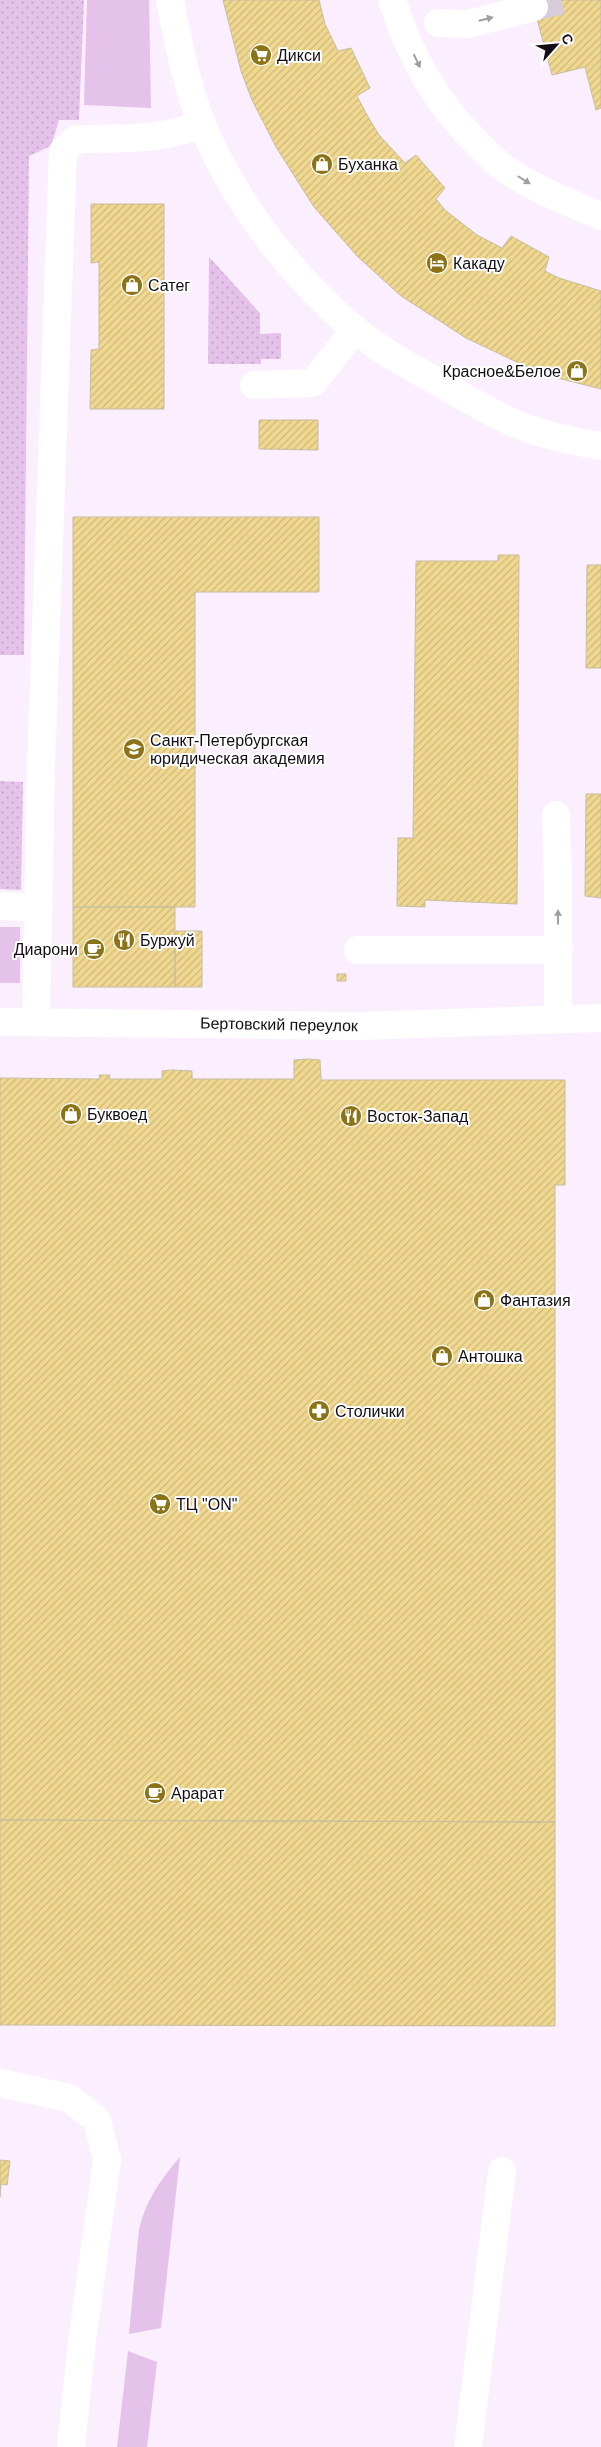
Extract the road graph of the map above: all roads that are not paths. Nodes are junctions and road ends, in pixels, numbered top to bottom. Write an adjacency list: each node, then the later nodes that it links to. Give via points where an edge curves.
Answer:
1 (170, 0): 7 (street, via 186,75)
2 (392, 0): 6 (street)
3 (486, 0): 5 (street, via 464,6)
4 (534, 7): 5 (street, one-way to 4, via 468,24)
5 (438, 23): 6 (street)
6 (404, 32): 8 (street, one-way to 8, via 433,92 457,123 498,164 546,193)
7 (202, 124): 9 (street, via 229,180 255,218 289,263); 14 (street, via 180,133 153,138 77,139 63,151)
8 (601, 216)
9 (355, 329): 10 (street, via 314,383); 11 (street, via 391,355 481,407 534,431)
10 (254, 386)
11 (601, 446)
12 (556, 815): 16 (street, one-way to 12)
13 (0, 906): 14 (street)
14 (39, 908): 19 (street)
15 (358, 950): 16 (street)
16 (559, 950): 18 (street)
17 (601, 1018): 18 (street, Бертовский переулок)
18 (558, 1019): 19 (street, Бертовский переулок, via 358,1026)
19 (36, 1021): 20 (street, Бертовский переулок)
20 (0, 1022)
21 (0, 2083): 23 (street, via 69,2098 97,2120 107,2160)
22 (502, 2171): 24 (street)
23 (71, 2447)
24 (468, 2447)

